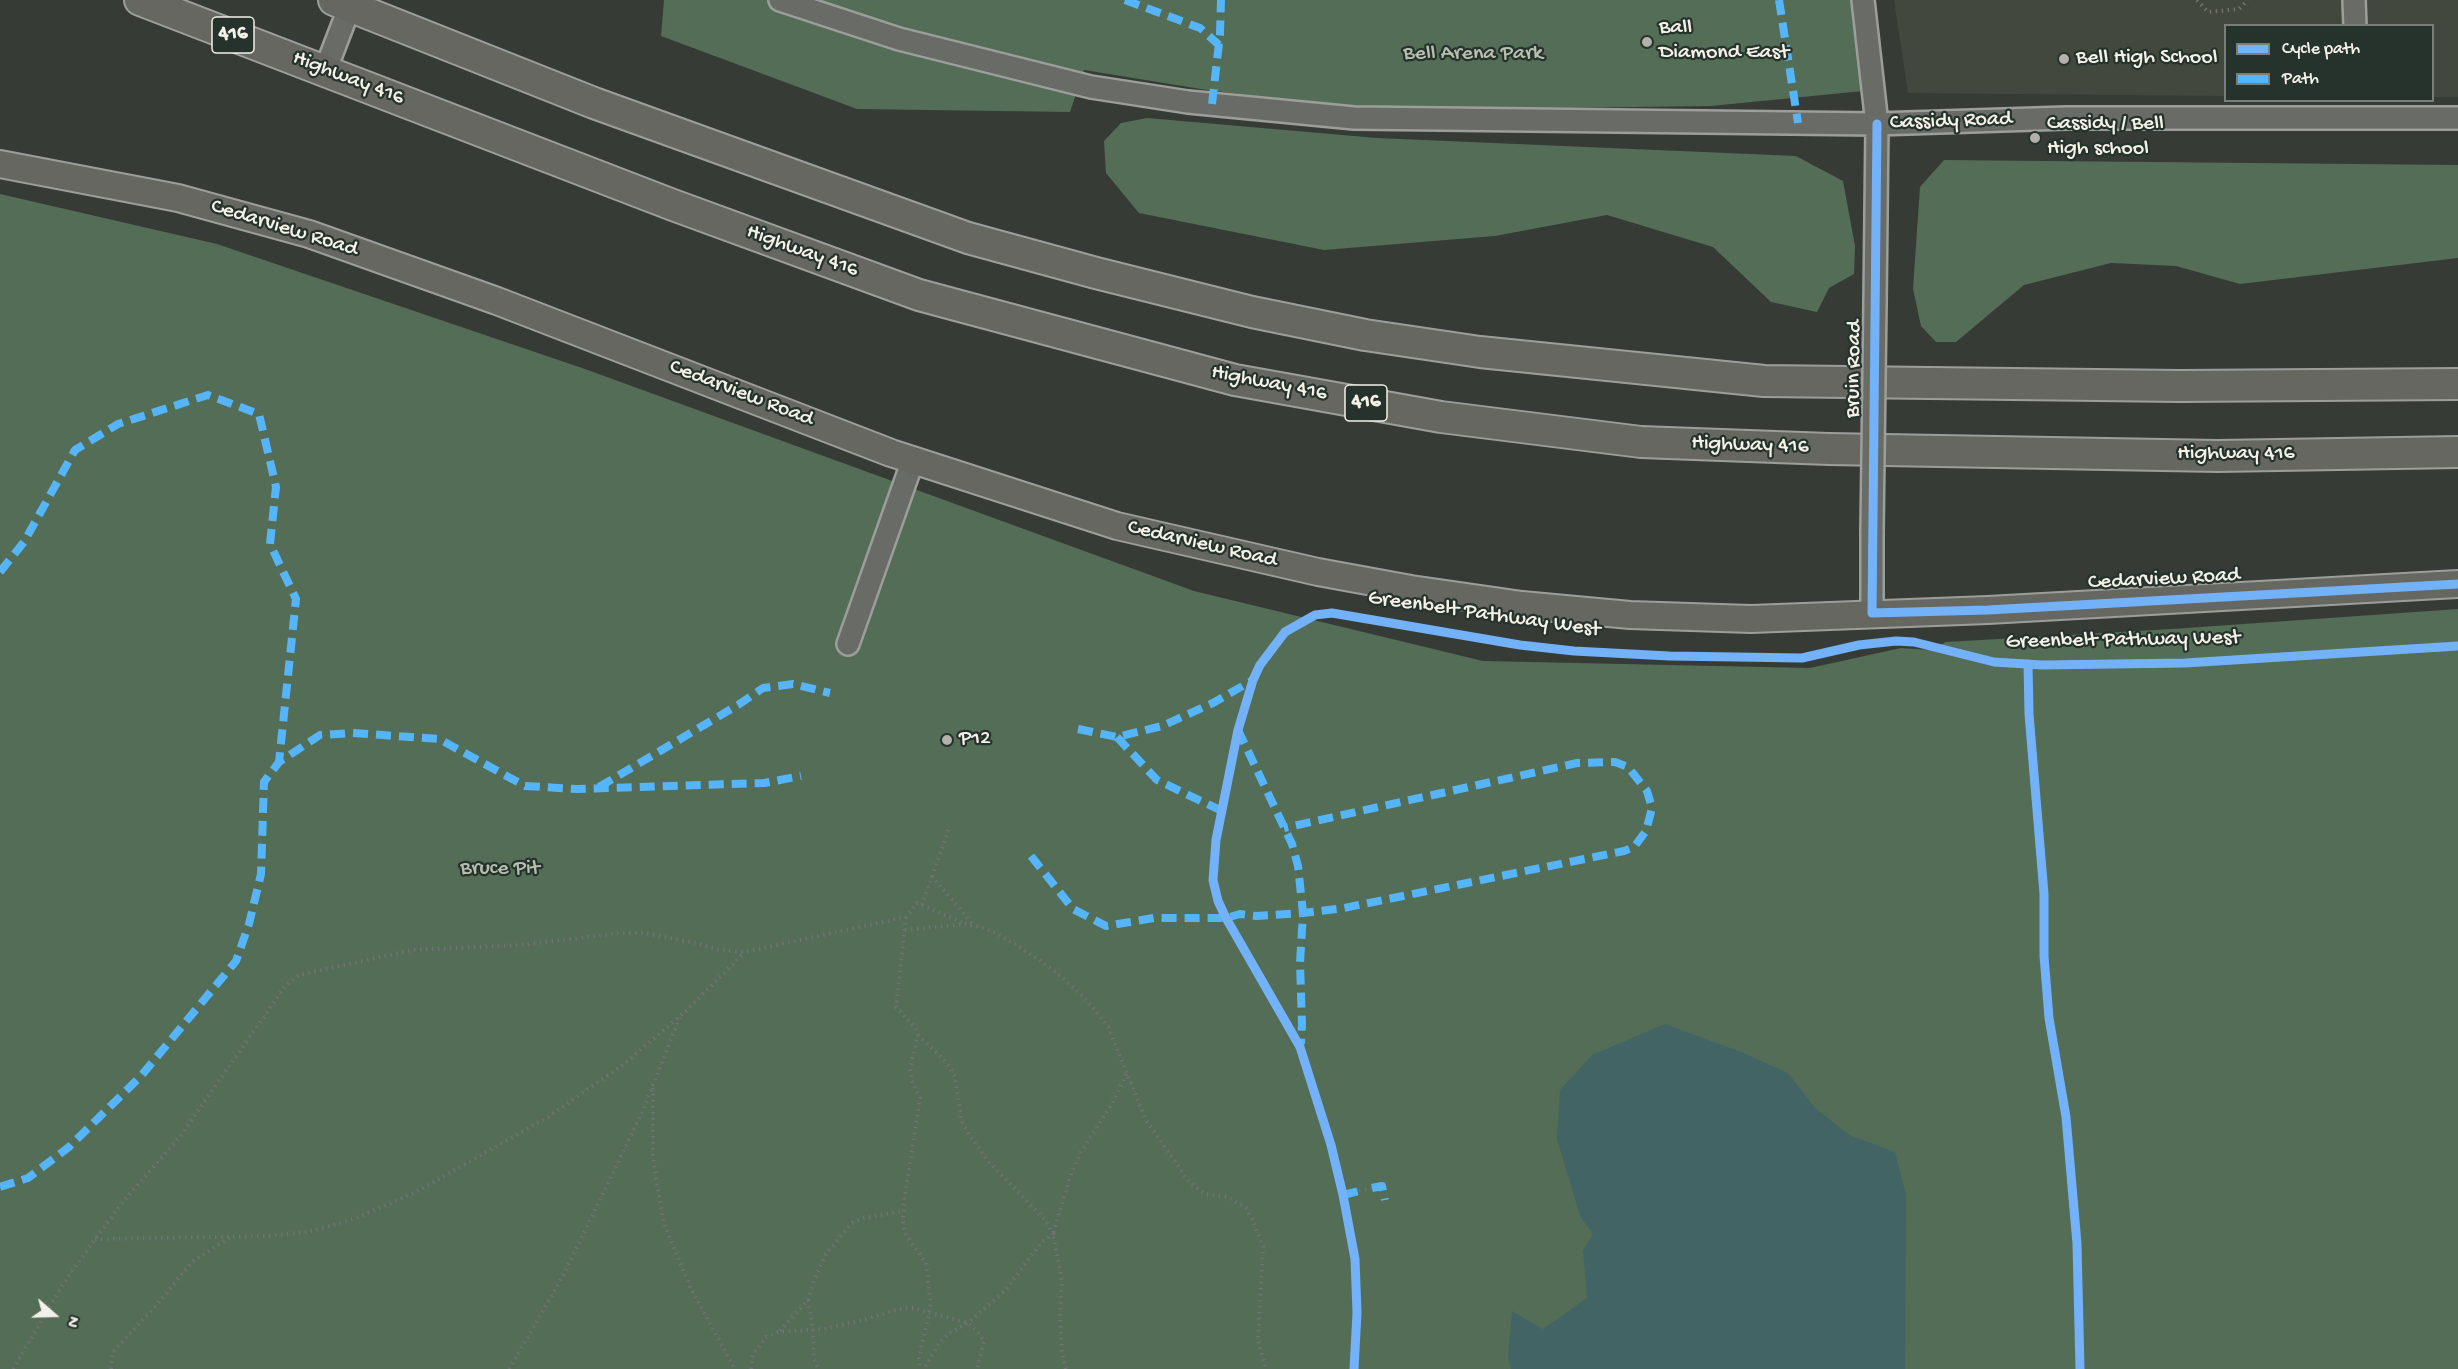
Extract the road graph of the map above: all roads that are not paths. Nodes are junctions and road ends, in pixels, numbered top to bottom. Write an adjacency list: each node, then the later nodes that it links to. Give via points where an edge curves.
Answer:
1 (140, 0): 7 (highway, Highway 416 / 416)
2 (780, 0): 10 (street, Cassidy Road, via 899,39 1091,87 1188,102 1354,118)
3 (1863, 0): 10 (street, Bruin Road)
4 (2354, 0): 6 (street)
5 (342, 3): 7 (street); 12 (highway, via 594,103 968,238 1252,312 1365,335 1480,352 1764,381 2180,386)
6 (2355, 24)
7 (326, 70): 13 (highway, Highway 416 / 416, via 673,205 919,295 1224,377 1441,417 1641,442 1829,449 2218,456)
8 (2360, 109): 9 (street, Cassidy Road); 10 (street, Cassidy Road)
9 (2458, 118)
10 (1877, 124): 16 (street, Bruin Road, bridge)
11 (0, 164): 14 (main road, Cedarview Road, via 178,198 309,234 497,301)
12 (2458, 384)
13 (2458, 452)
14 (913, 460): 16 (main road, Cedarview Road, via 1117,526 1411,589 1630,615 1751,619); 17 (street)
15 (2458, 584): 16 (main road, Cedarview Road)
16 (1872, 613)
17 (848, 644)

